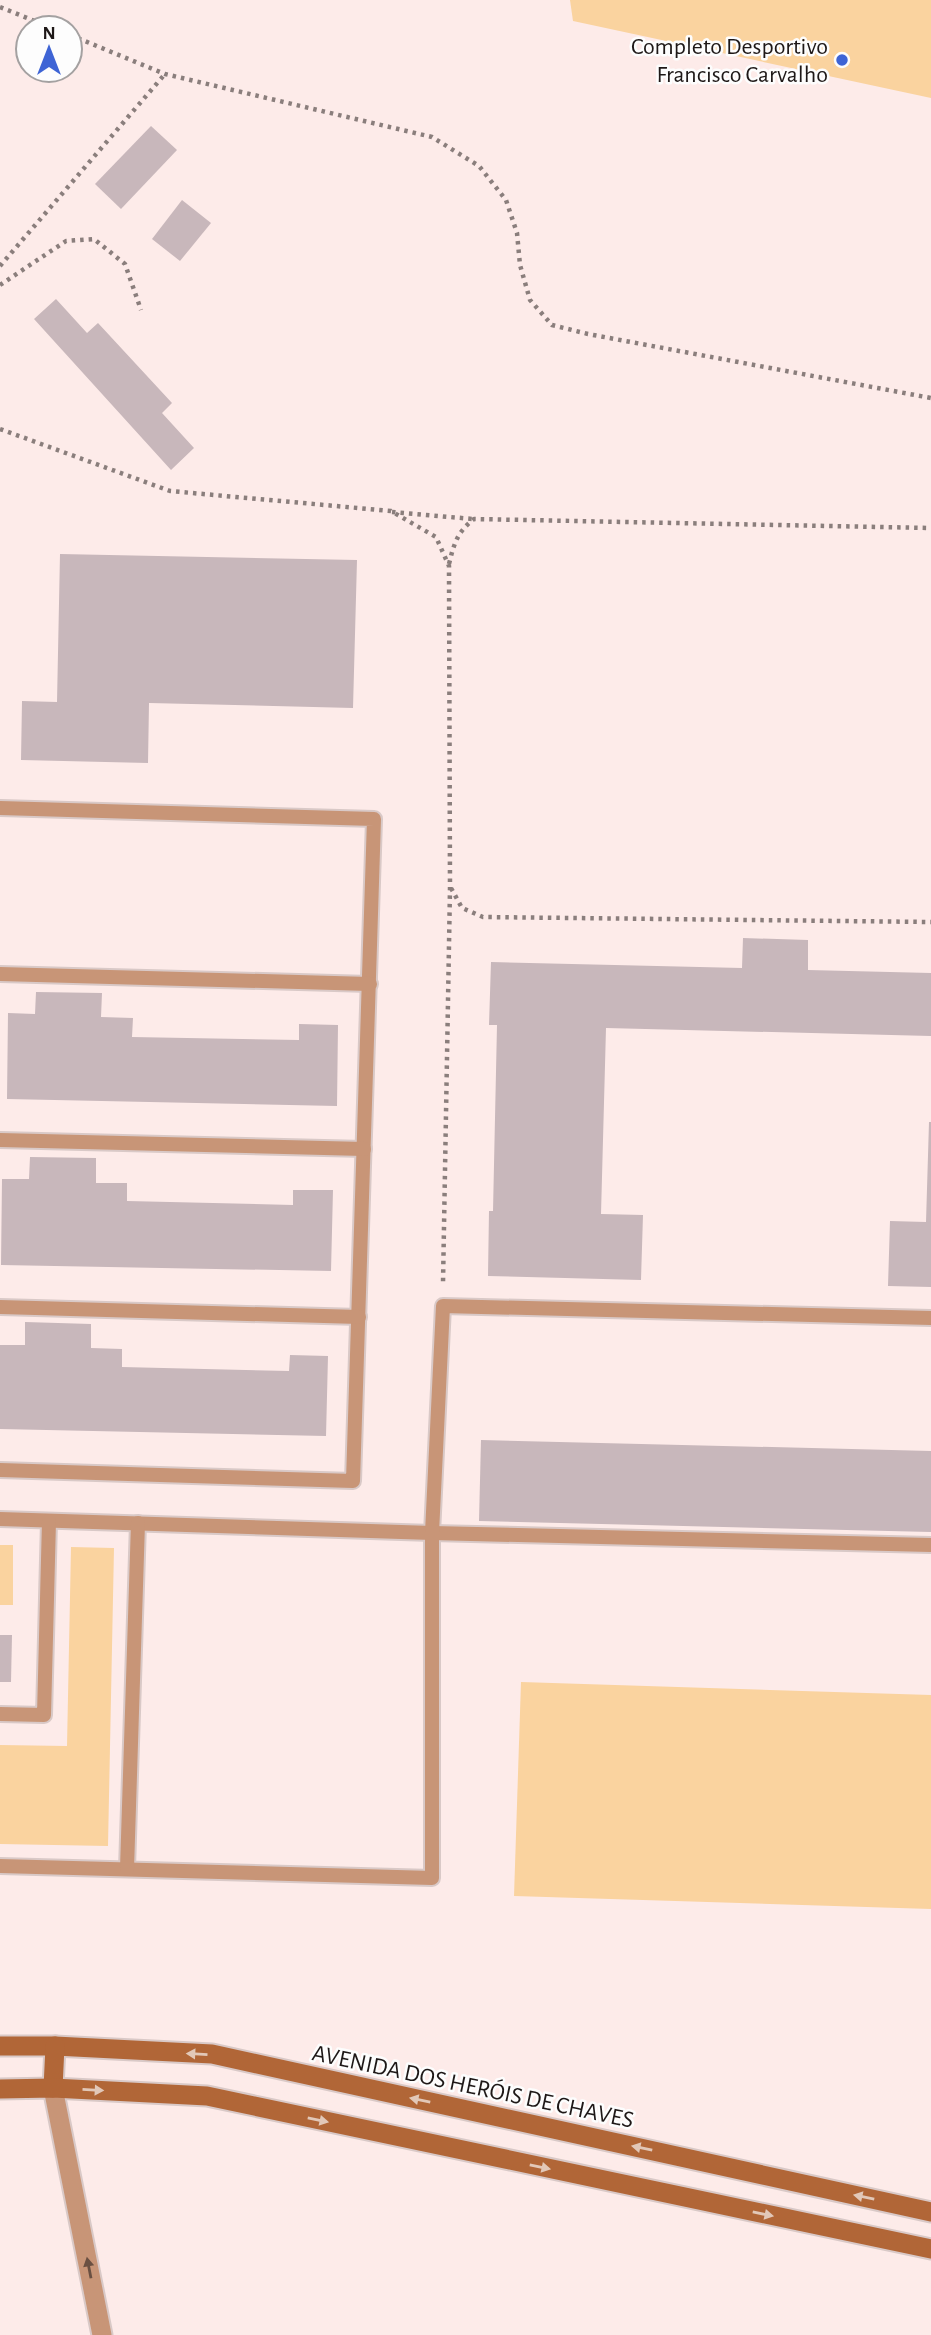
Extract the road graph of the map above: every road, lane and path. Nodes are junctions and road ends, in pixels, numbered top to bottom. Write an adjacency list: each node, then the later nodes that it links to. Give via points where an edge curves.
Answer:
1 (0, 7): 2 (path)
2 (17, 14)
3 (84, 42): 4 (path)
4 (165, 74): 5 (path); 8 (path, via 432,136 479,166 506,200 530,300 552,325)
5 (0, 266)
6 (0, 285): 7 (path, via 66,241 94,239 125,264)
7 (141, 310)
8 (931, 398)
9 (0, 429): 10 (path, via 170,491)
10 (391, 512): 11 (path); 13 (path, via 436,537)
11 (474, 519): 12 (path); 13 (path, via 454,541)
12 (931, 528)
13 (449, 566): 15 (path)
14 (0, 808): 18 (lane, via 374,819)
15 (450, 888): 16 (path, via 461,908 483,917); 21 (path)
16 (931, 922)
17 (0, 974): 18 (lane)
18 (370, 984): 20 (lane)
19 (0, 1140): 20 (lane)
20 (364, 1149): 23 (lane)
21 (443, 1306): 24 (lane); 29 (lane)
22 (0, 1307): 23 (lane)
23 (359, 1317): 25 (lane, via 353,1481)
24 (931, 1318)
25 (0, 1470)
26 (0, 1519): 27 (lane)
27 (49, 1521): 28 (lane); 31 (lane, via 44,1715)
28 (138, 1523): 29 (lane); 33 (lane)
29 (432, 1533): 30 (lane); 33 (lane, via 432,1878)
30 (931, 1545)
31 (0, 1714)
32 (0, 1866): 33 (lane)
33 (127, 1869)
34 (0, 2046): 35 (main road, AVENIDA DOS HERÓIS DE CHAVES)
35 (55, 2046): 36 (main road); 38 (main road, AVENIDA DOS HERÓIS DE CHAVES, one-way to 35, via 212,2054)
36 (53, 2088): 37 (main road); 39 (main road, one-way to 39, via 207,2096); 40 (street, one-way to 36)
37 (0, 2089)
38 (931, 2212)
39 (931, 2249)
40 (102, 2335)

